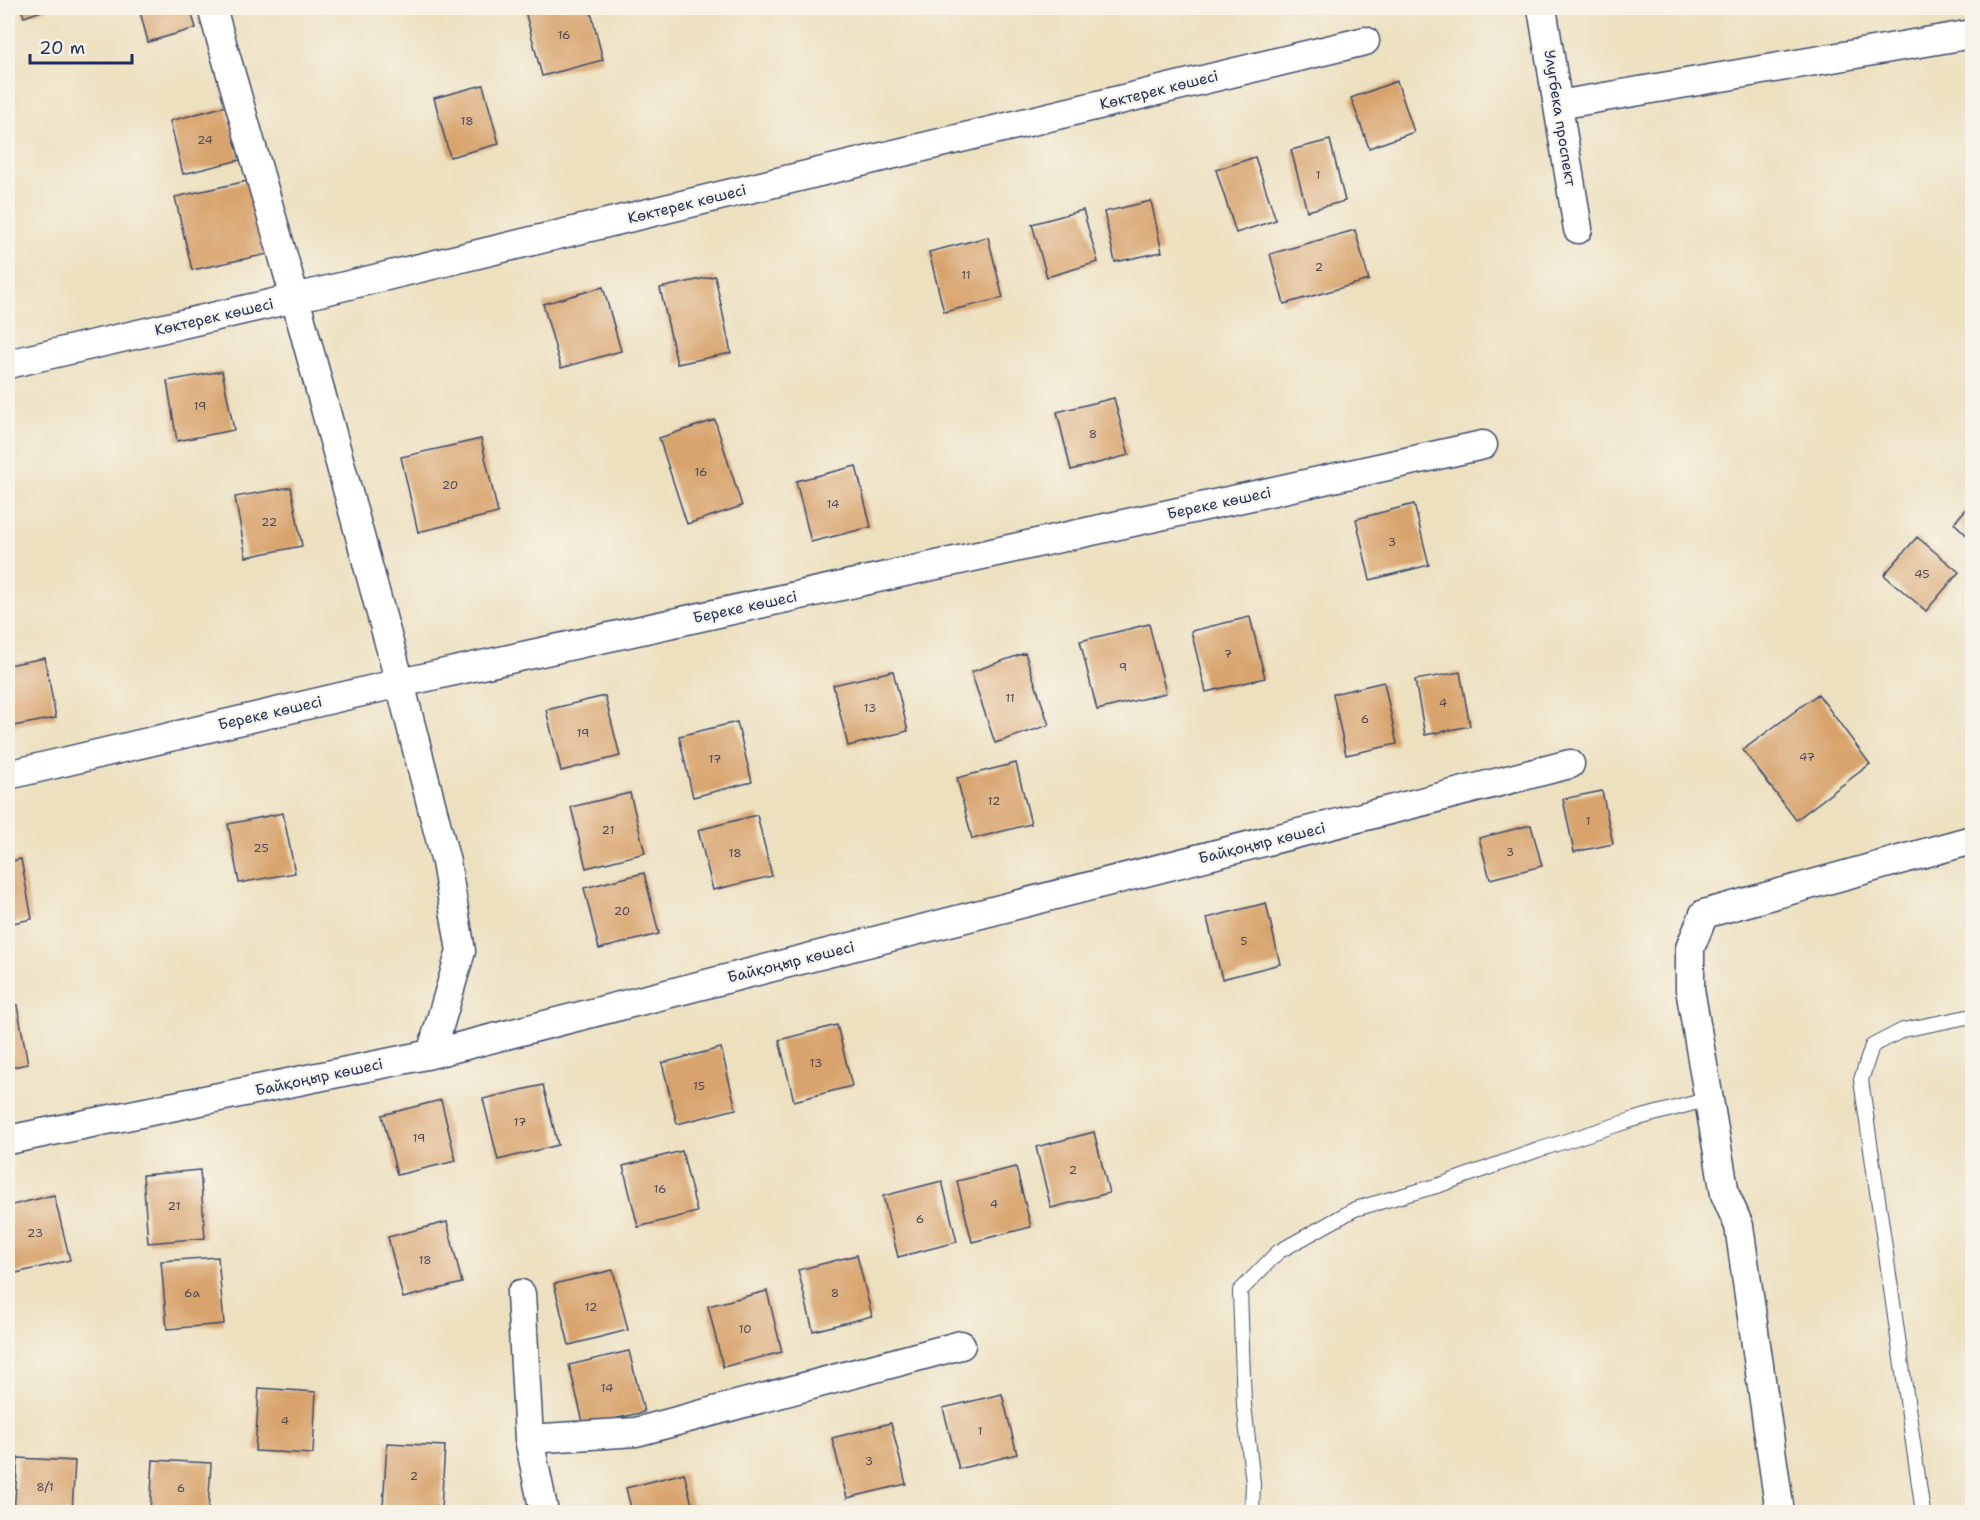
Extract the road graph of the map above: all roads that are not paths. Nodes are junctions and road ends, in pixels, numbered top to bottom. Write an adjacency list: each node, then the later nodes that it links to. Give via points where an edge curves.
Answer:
1 (212, 8): 7 (street)
2 (1542, 8): 5 (street, Улугбека проспект)
3 (1972, 34): 5 (street)
4 (1365, 41): 7 (street, Көктерек көшесі)
5 (1558, 105): 6 (street, Улугбека проспект)
6 (1578, 229)
7 (295, 298): 8 (street, Көктерек көшесі); 10 (street)
8 (8, 364)
9 (1483, 445): 10 (street, Береке көшесі)
10 (400, 683): 12 (street, Береке көшесі); 15 (street, via 446,862 461,951)
11 (1570, 764): 15 (street, Байқоңыр көшесі)
12 (8, 775)
13 (1972, 840): 16 (street, via 1704,914 1690,948 1690,989)
14 (1972, 1016): 24 (lane, via 1903,1030 1872,1046 1861,1080)
15 (431, 1054): 17 (street, Байқоңыр көшесі)
16 (1709, 1099): 22 (lane, via 1355,1209 1278,1252 1240,1291); 23 (street, via 1725,1194 1739,1226)
17 (8, 1140)
18 (521, 1294): 20 (street)
19 (961, 1345): 20 (street, via 636,1432)
20 (529, 1439): 21 (street)
21 (544, 1512)
22 (1252, 1512)
23 (1780, 1512)
24 (1923, 1512)

